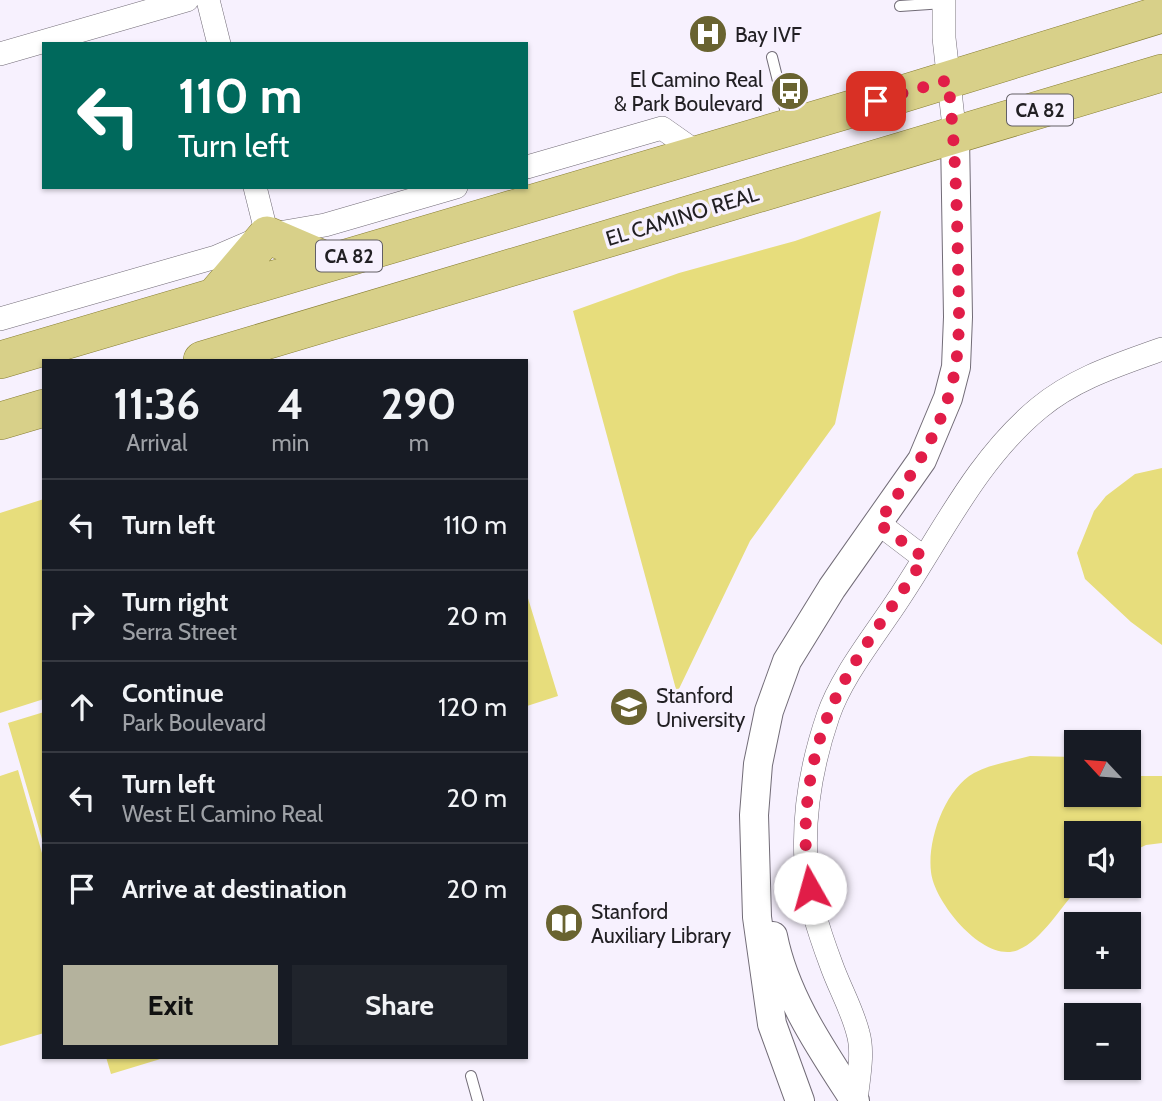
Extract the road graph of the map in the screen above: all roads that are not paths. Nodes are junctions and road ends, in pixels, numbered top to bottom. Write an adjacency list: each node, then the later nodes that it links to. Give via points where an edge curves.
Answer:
1 (187, 0): 7 (street)
2 (208, 0): 6 (street)
3 (944, 1): 4 (lane); 10 (street)
4 (900, 6)
5 (1162, 14): 10 (main road, CA 82)
6 (218, 42)
7 (0, 54)
8 (772, 57): 11 (lane)
9 (1162, 73): 12 (main road, EL CAMINO REAL / CA 82)
10 (948, 80): 11 (main road, CA 82); 12 (street)
11 (789, 127): 13 (main road, CA 82)
12 (954, 136): 22 (main road, EL CAMINO REAL / CA 82); 26 (street, via 956,367 922,460)
13 (699, 154): 14 (street, via 662,128); 18 (main road, CA 82)
14 (528, 167)
15 (255, 189): 17 (street)
16 (449, 189): 17 (street, via 326,225)
17 (267, 236): 18 (main road); 19 (main road); 20 (street, via 215,257)
18 (330, 262): 19 (main road, CA 82)
19 (215, 296): 23 (main road, CA 82)
20 (0, 319)
21 (1162, 349): 27 (street, via 1068,386 1039,408 983,467)
22 (205, 359)
23 (0, 360)
24 (42, 409): 25 (main road)
25 (0, 421)
26 (878, 523): 27 (street); 28 (street, via 813,615 788,661 769,711 758,764)
27 (924, 558): 32 (street, via 829,713 814,762 806,814 806,864 814,911 831,965 848,993 859,1035)
28 (755, 862): 31 (street, via 757,917 772,1024); 32 (street, via 776,953 797,1003 813,1037)
29 (471, 1076): 30 (lane)
30 (478, 1101)
31 (800, 1101)
32 (856, 1101)

